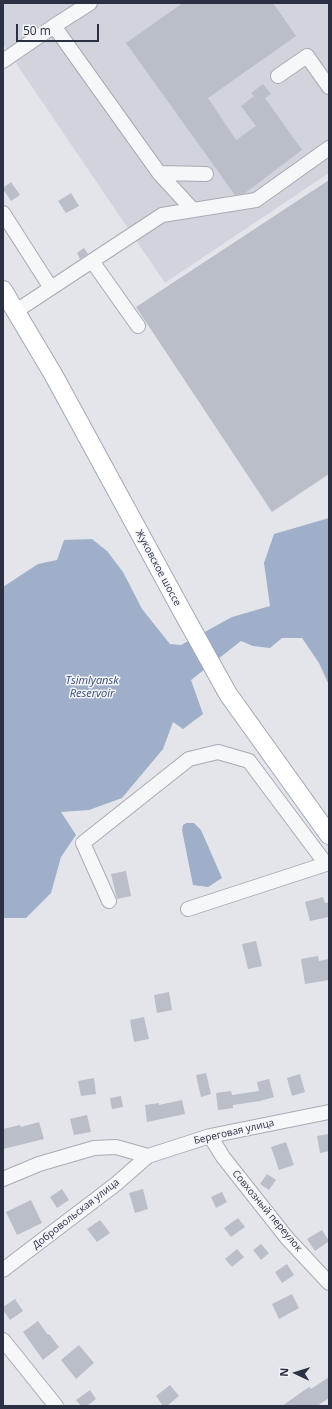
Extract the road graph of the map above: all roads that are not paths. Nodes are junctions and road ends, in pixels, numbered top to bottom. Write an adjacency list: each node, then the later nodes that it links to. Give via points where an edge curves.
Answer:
1 (90, 3): 2 (street)
2 (54, 26): 3 (street); 7 (street)
3 (3, 61)
4 (278, 76): 5 (street, via 307,56)
5 (329, 87)
6 (329, 148): 9 (street, via 256,200)
7 (159, 173): 8 (street); 9 (street)
8 (206, 174)
9 (193, 210): 11 (street, via 162,214)
10 (3, 212): 12 (street)
11 (92, 261): 12 (street); 15 (street)
12 (51, 288): 14 (street)
13 (3, 290): 14 (main road, Жуковское шоссе)
14 (16, 312): 16 (main road, Жуковское шоссе, via 53,374 228,694)
15 (138, 326)
16 (329, 835)
17 (328, 864): 18 (street, via 248,761 218,752 189,759 83,843); 19 (street)
18 (109, 901)
19 (188, 909)
20 (329, 1112): 21 (street, Береговая улица)
21 (210, 1136): 22 (street, Береговая улица); 25 (street, Совхозный переулок, via 228,1164 287,1238)
22 (148, 1156): 23 (street, via 116,1148 94,1148 39,1164); 24 (street, Добровольская улица, via 116,1184)
23 (3, 1179)
24 (3, 1270)
25 (329, 1283)
26 (3, 1340): 27 (street)
27 (56, 1406)

